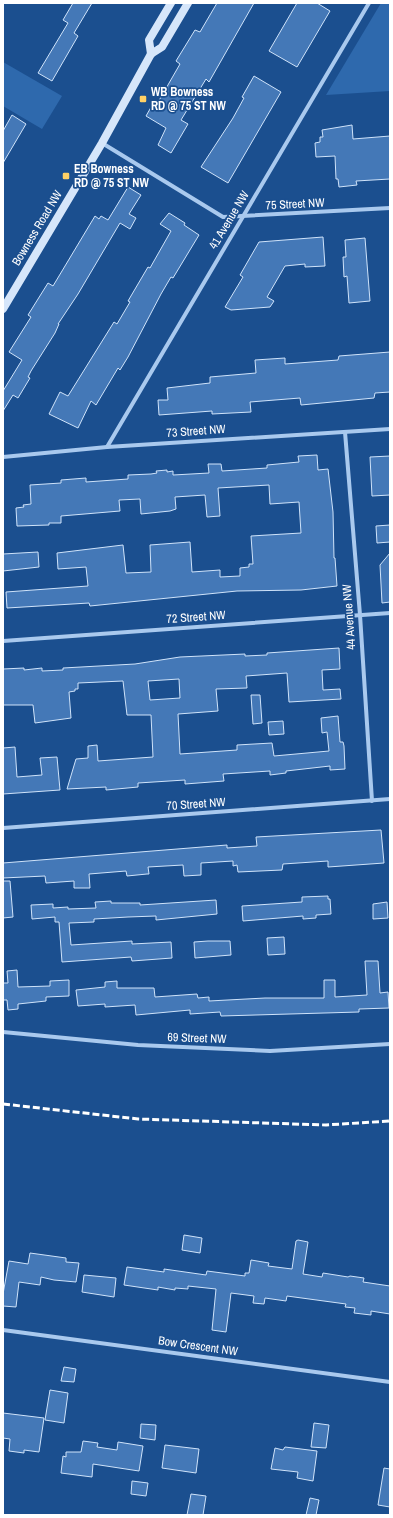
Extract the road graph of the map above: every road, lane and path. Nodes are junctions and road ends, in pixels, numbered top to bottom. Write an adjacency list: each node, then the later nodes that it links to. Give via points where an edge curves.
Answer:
1 (171, 3): 4 (street, Bowness Road NW, via 149,40)
2 (188, 3): 4 (street, Bowness Road NW, via 162,47)
3 (369, 3): 7 (street, 41 Avenue NW)
4 (151, 54): 5 (street, Bowness Road NW)
5 (102, 143): 7 (street, 75 Street NW, via 224,217); 8 (street, Bowness Road NW)
6 (390, 208): 7 (street, 75 Street NW)
7 (242, 217): 11 (street, 41 Avenue NW)
8 (3, 309)
9 (390, 429): 10 (street, 73 Street NW)
10 (345, 432): 11 (street, 73 Street NW); 14 (street, 44 Avenue NW)
11 (107, 447): 12 (street, 73 Street NW)
12 (3, 457)
13 (390, 613): 14 (street, 72 Street NW)
14 (360, 615): 15 (street, 72 Street NW); 17 (street, 44 Avenue NW)
15 (3, 641)
16 (390, 800): 17 (street, 70 Street NW)
17 (372, 801): 18 (street, 70 Street NW)
18 (3, 828)
19 (3, 1032): 20 (street, 69 Street NW, via 138,1045 270,1051)
20 (390, 1044)
21 (3, 1330): 22 (street, Bow Crescent NW)
22 (390, 1382)

